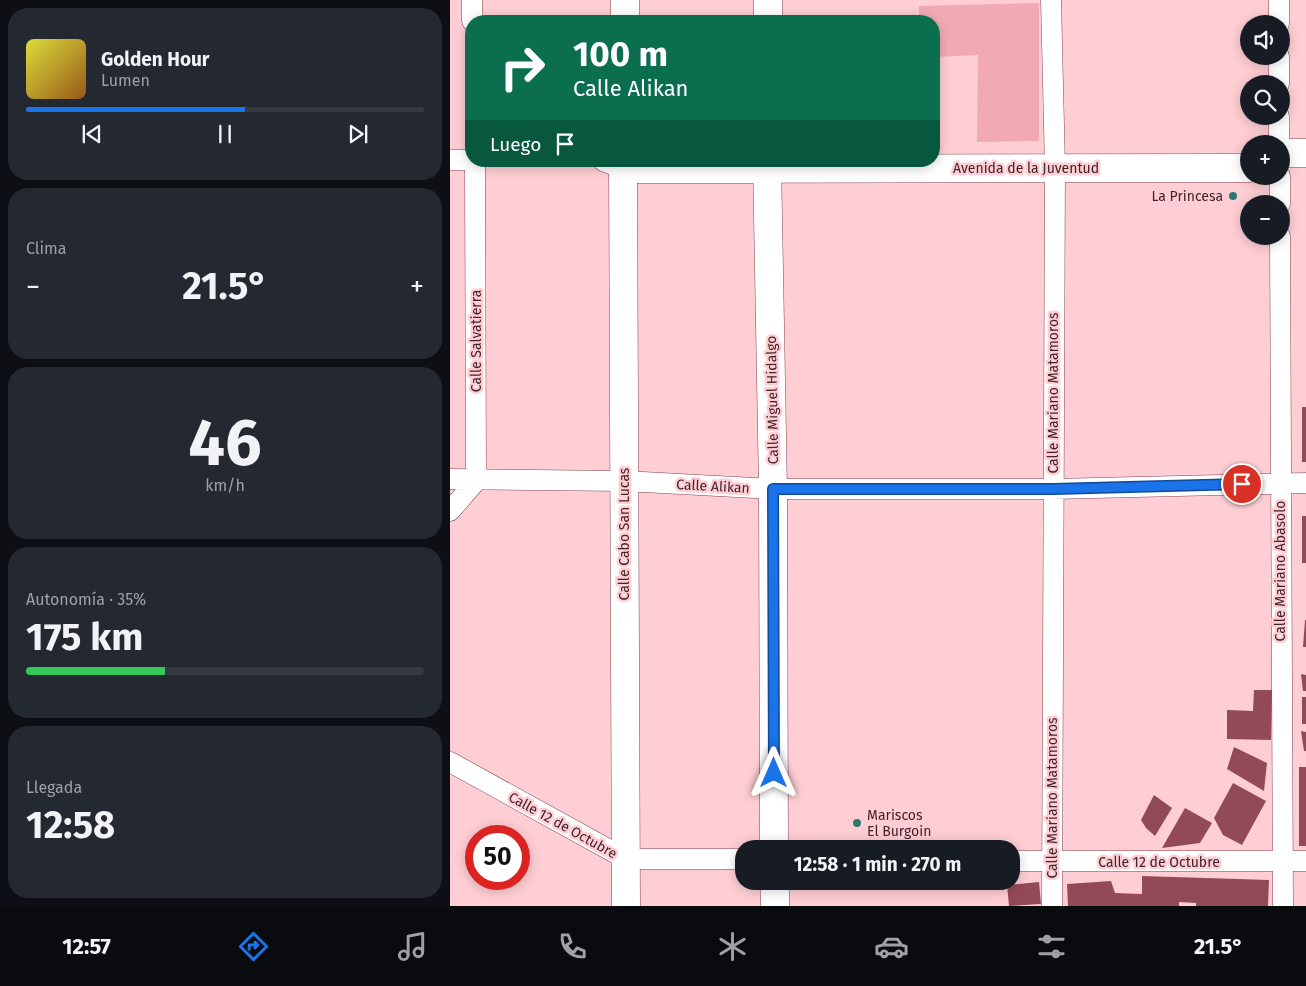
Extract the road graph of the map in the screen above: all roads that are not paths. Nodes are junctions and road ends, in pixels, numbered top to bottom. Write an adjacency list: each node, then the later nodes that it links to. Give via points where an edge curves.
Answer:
1 (472, 0): 6 (street)
2 (625, 0): 7 (main road)
3 (768, 0): 8 (main road)
4 (1051, 0): 16 (street, Calle Mariano Matamoros)
5 (1279, 0): 9 (street)
6 (472, 15)
7 (625, 15)
8 (768, 15)
9 (1279, 15)
10 (940, 153): 16 (main road, Avenida de la Juventud)
11 (1290, 153): 12 (main road)
12 (1306, 153)
13 (1240, 154): 16 (main road, Avenida de la Juventud)
14 (450, 160): 15 (street)
15 (465, 160)
16 (1055, 161): 17 (main road, Avenida de la Juventud); 21 (main road, Avenida de la Juventud); 31 (street, Calle Mariano Matamoros)
17 (940, 163)
18 (476, 167): 26 (street, Calle Salvatierra)
19 (616, 167): 27 (main road, Calle Cabo San Lucas)
20 (767, 167): 30 (main road, Calle Miguel Hidalgo)
21 (1240, 168)
22 (1290, 168): 23 (main road)
23 (1306, 168)
24 (1280, 245): 29 (street, Calle Mariano Abasolo)
25 (450, 479): 26 (street, Calle Alikan)
26 (476, 480): 27 (street, Calle Alikan); 32 (street)
27 (624, 482): 30 (street, Calle Alikan); 35 (main road, Calle Cabo San Lucas)
28 (1306, 483): 29 (street, Calle Alikan)
29 (1280, 484): 31 (street, Calle Alikan); 40 (street, Calle Mariano Abasolo)
30 (773, 489): 31 (street, Calle Alikan); 34 (main road, Calle Miguel Hidalgo)
31 (1053, 489): 38 (street, Calle Mariano Matamoros)
32 (450, 511)
33 (450, 762): 35 (street, Calle 12 de Octubre)
34 (774, 840)
35 (626, 859): 36 (street, Calle 12 de Octubre); 42 (main road, Calle Cabo San Lucas)
36 (735, 859)
37 (1020, 861): 38 (street, Calle 12 de Octubre)
38 (1051, 861): 40 (street, Calle 12 de Octubre); 44 (street, Calle Mariano Matamoros)
39 (1306, 861): 40 (street, Calle 12 de Octubre)
40 (1282, 862): 45 (street, Calle Mariano Abasolo)
41 (774, 890): 43 (main road)
42 (626, 906)
43 (775, 906)
44 (1052, 906)
45 (1283, 906)

